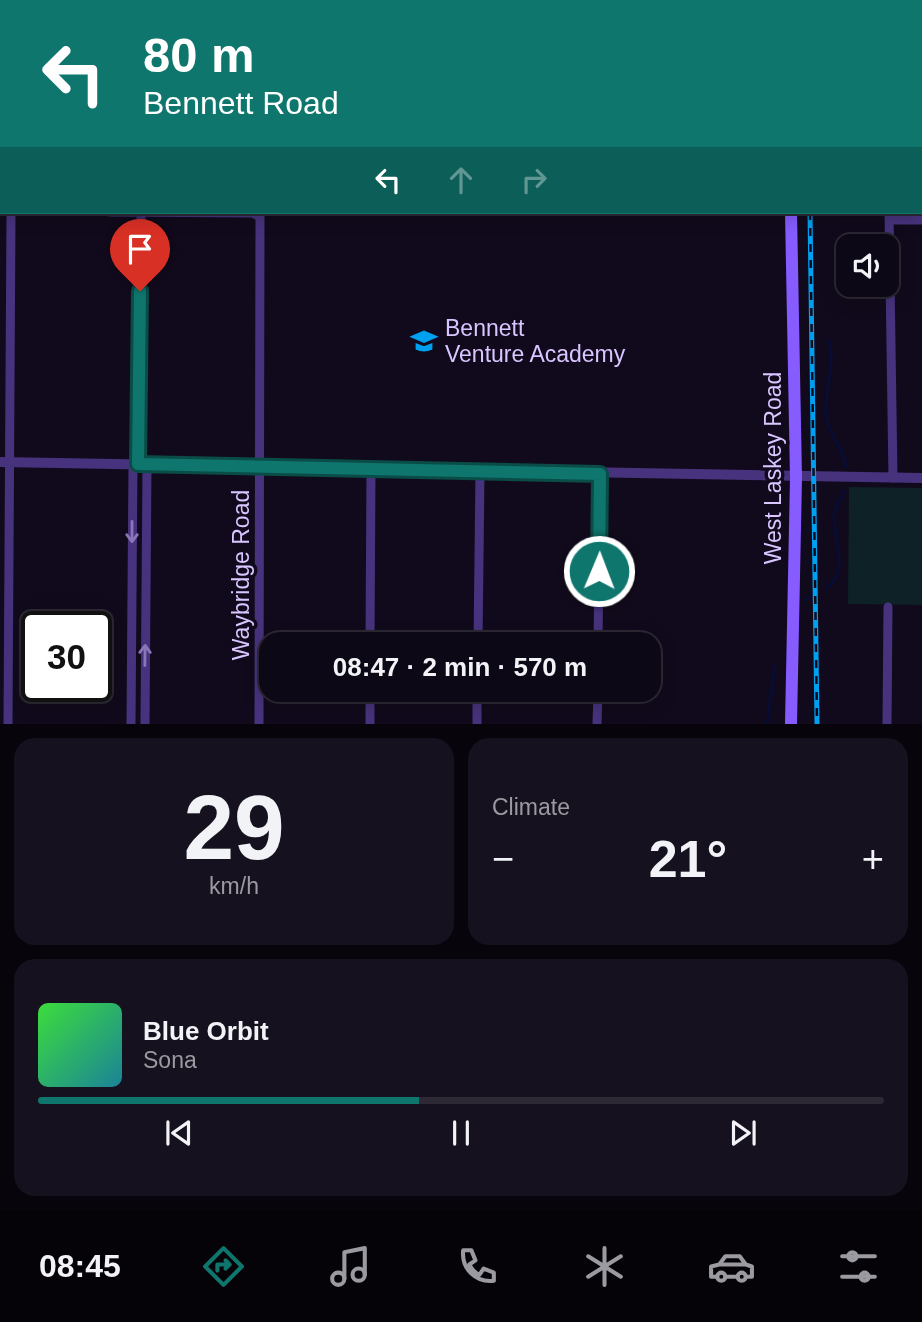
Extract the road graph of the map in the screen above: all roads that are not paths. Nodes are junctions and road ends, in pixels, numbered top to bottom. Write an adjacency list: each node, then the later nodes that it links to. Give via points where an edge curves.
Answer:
1 (11, 214): 7 (street)
2 (141, 214): 8 (street)
3 (253, 214): 9 (street, Waybridge Road, via 260,217)
4 (791, 214): 13 (main road, West Laskey Road)
5 (889, 216): 6 (street); 14 (street)
6 (922, 220)
7 (5, 462): 8 (street); 23 (street)
8 (139, 464): 9 (street); 24 (street, one-way to 24); 25 (street, one-way to 8)
9 (261, 467): 10 (street); 26 (street, Waybridge Road)
10 (372, 470): 11 (street); 17 (street)
11 (480, 471): 12 (street); 18 (street)
12 (600, 474): 13 (street); 19 (street)
13 (796, 478): 14 (street); 30 (main road, West Laskey Road)
14 (893, 478): 15 (street)
15 (922, 478)
16 (888, 607): 31 (street)
17 (370, 632)
18 (478, 632)
19 (598, 632)
20 (370, 702): 27 (street)
21 (477, 702): 28 (street)
22 (598, 702): 29 (street)
23 (8, 723)
24 (131, 723)
25 (145, 723)
26 (259, 723)
27 (370, 723)
28 (477, 723)
29 (597, 723)
30 (792, 723)
31 (887, 723)

